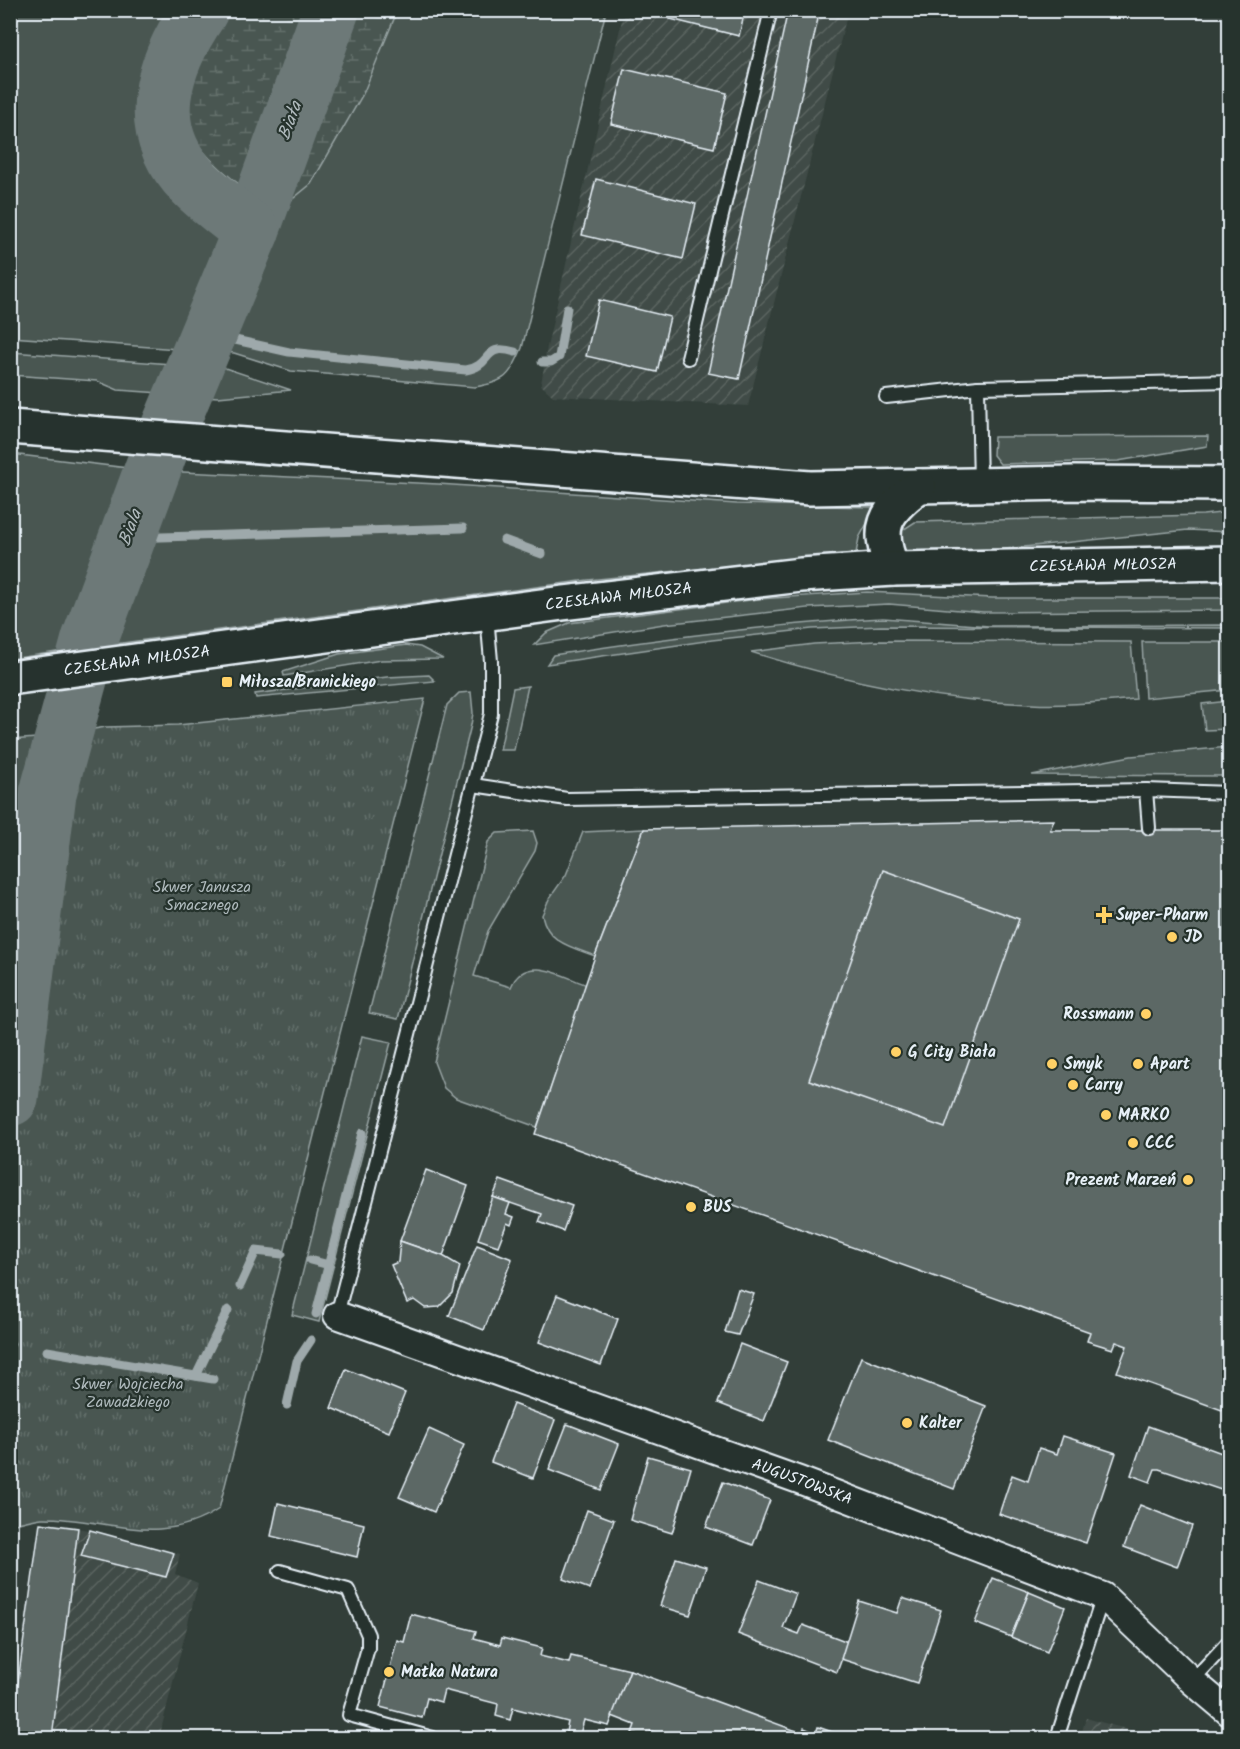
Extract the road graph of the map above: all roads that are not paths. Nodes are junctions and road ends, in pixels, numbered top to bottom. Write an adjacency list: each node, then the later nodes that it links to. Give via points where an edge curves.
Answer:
1 (771, 10): 2 (lane)
2 (688, 358)
3 (1230, 381): 4 (lane)
4 (978, 387): 5 (lane); 9 (lane)
5 (886, 397)
6 (10, 427): 8 (main road, via 810,488)
7 (1230, 484): 9 (main road)
8 (919, 486): 9 (main road); 11 (main road, via 901,500 882,531)
9 (980, 486)
10 (1230, 563): 11 (main road, CZESŁAWA MIŁOSZA)
11 (893, 569): 12 (main road, CZESŁAWA MIŁOSZA, via 685,587)
12 (487, 613): 13 (main road, CZESŁAWA MIŁOSZA); 14 (lane, via 491,714)
13 (10, 678)
14 (473, 784): 15 (lane, via 567,799); 18 (lane)
15 (1146, 790): 16 (lane); 17 (lane)
16 (1230, 793)
17 (1149, 828)
18 (337, 1315): 20 (street, AUGUSTOWSKA, via 789,1476)
19 (280, 1572): 24 (lane, via 348,1590 368,1635 368,1648 349,1715)
20 (1103, 1596): 22 (street, AUGUSTOWSKA); 25 (lane)
21 (1230, 1640): 22 (lane)
22 (1192, 1681): 23 (street, AUGUSTOWSKA)
23 (1230, 1713)
24 (433, 1738)
25 (1057, 1738)

